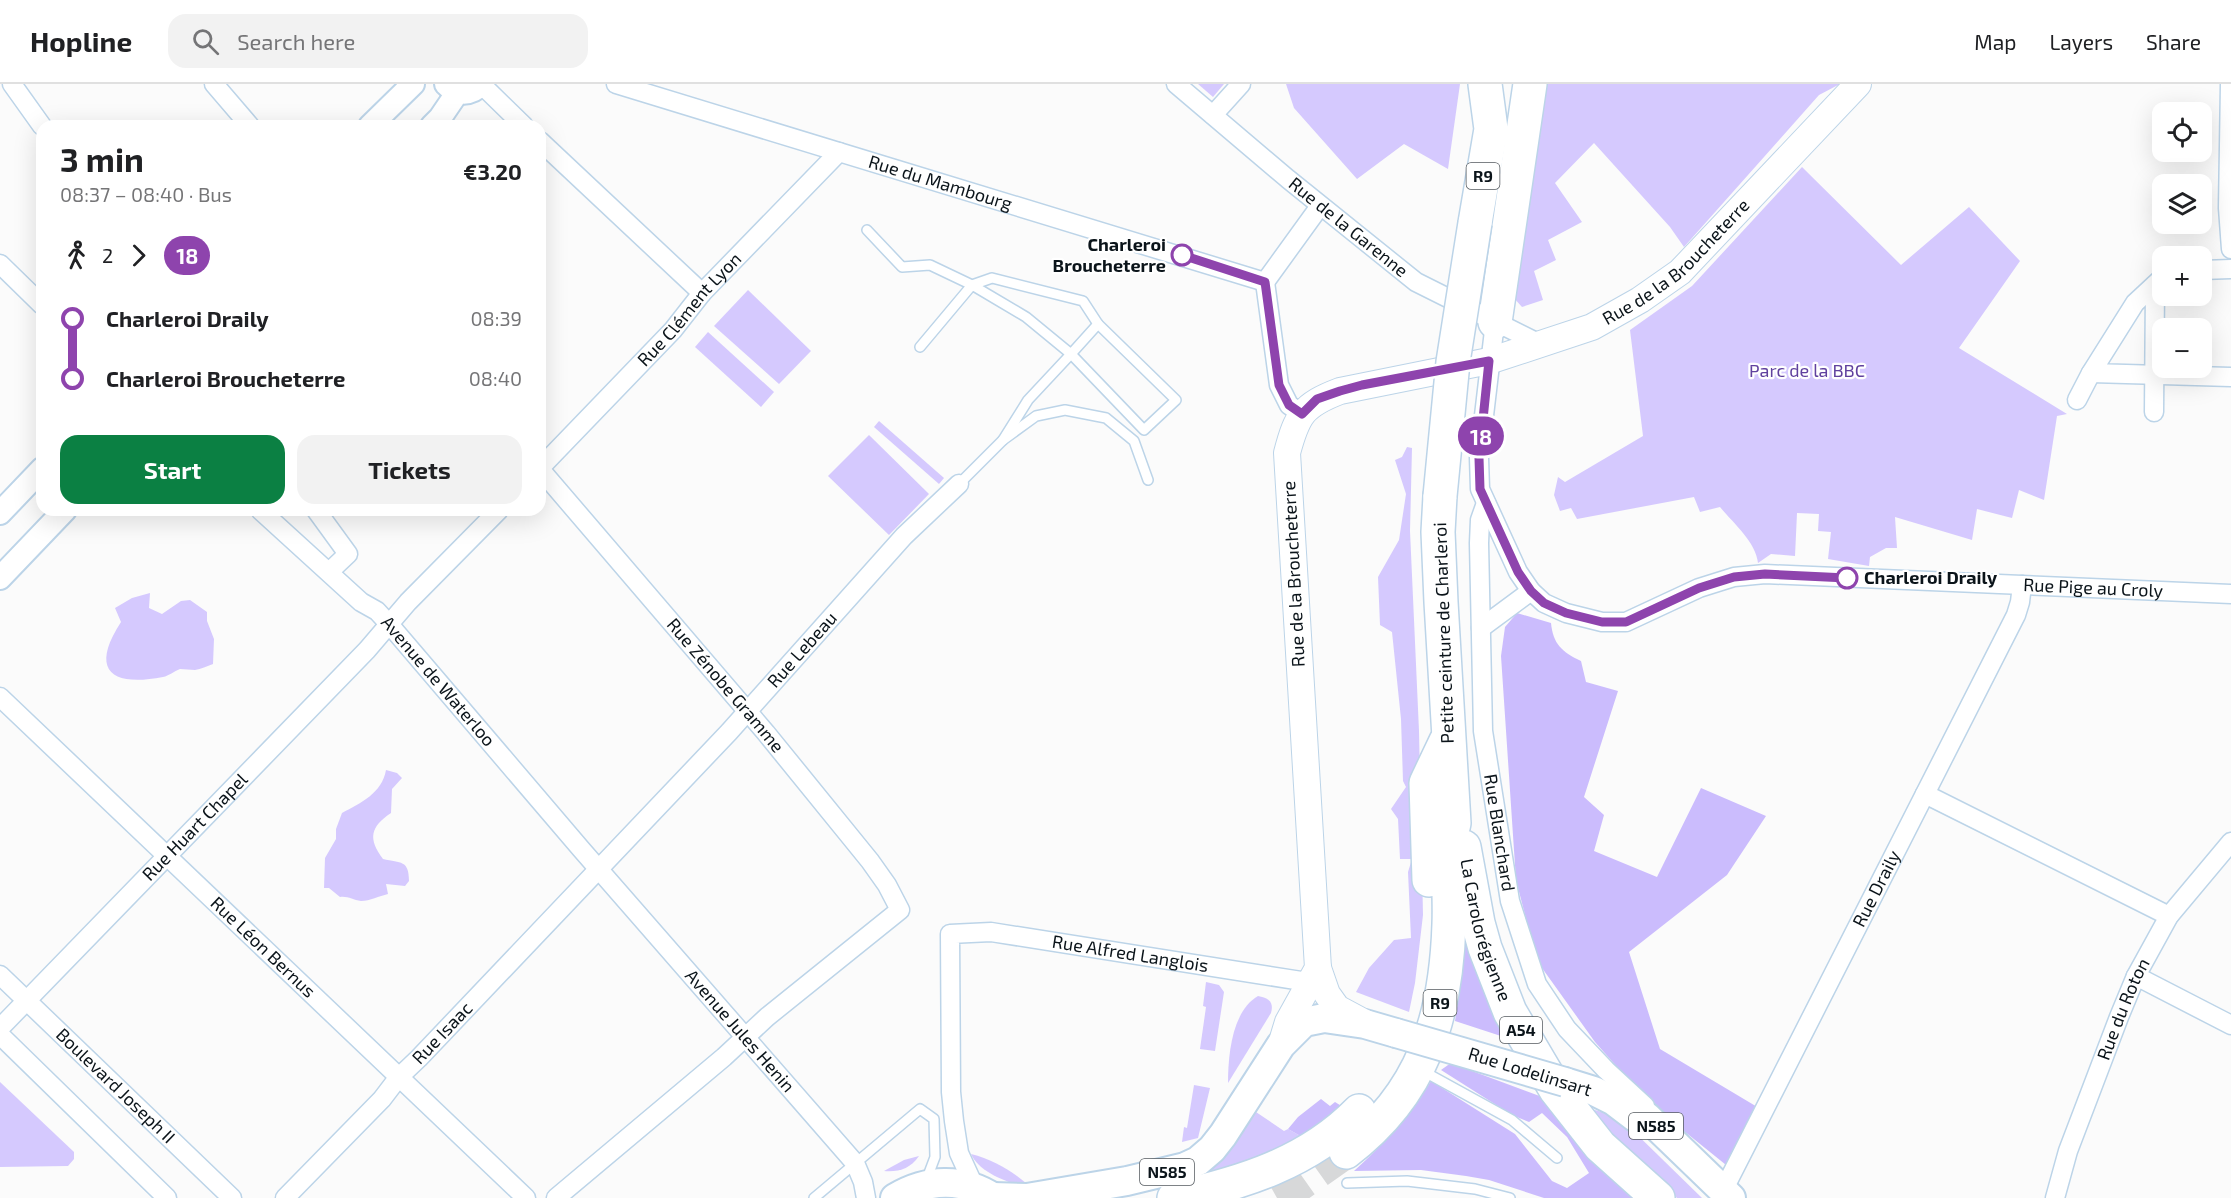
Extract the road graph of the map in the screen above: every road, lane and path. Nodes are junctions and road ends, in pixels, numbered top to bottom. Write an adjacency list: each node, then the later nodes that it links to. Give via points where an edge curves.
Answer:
1 (12, 84): 15 (street)
2 (214, 84): 16 (street)
3 (413, 84): 17 (street)
4 (481, 84): 12 (street, via 470,93); 19 (street)
5 (616, 84): 22 (street, Rue du Mambourg)
6 (1176, 84): 14 (street, Rue de la Garenne)
7 (1241, 84): 14 (street)
8 (1485, 84): 20 (highway, Petite ceinture de Charleroi / R9)
9 (1506, 84): 20 (highway)
10 (1530, 84): 34 (highway)
11 (1858, 84): 36 (main road, Rue de la Broucheterre / N585, via 1680,272 1592,327)
12 (451, 88): 18 (street)
13 (2230, 90): 25 (street)
14 (1213, 115): 23 (street, Rue de la Garenne)
15 (38, 120)
16 (245, 120)
17 (376, 120)
18 (438, 120)
19 (518, 120)
20 (1491, 129): 69 (highway, Petite ceinture de Charleroi / R9, bridge, via 1453,362 1440,496 1438,532)
21 (546, 147): 32 (street)
22 (839, 152): 29 (street, Rue du Mambourg); 32 (street, Rue Clément Lyon)
23 (1320, 206): 29 (street); 34 (street, Rue de la Garenne, via 1416,282)
24 (867, 230): 30 (lane, via 902,267 930,265)
25 (2231, 249)
26 (0, 264): 33 (street)
27 (2231, 269): 28 (street)
28 (2212, 270)
29 (1265, 282): 47 (street, via 1279,385 1289,405)
30 (972, 285): 35 (lane, via 992,278 1083,301); 37 (lane); 38 (lane, via 1026,317)
31 (2152, 287): 40 (street, via 2135,303)
32 (702, 293): 49 (street, Rue Clément Lyon, via 673,330)
33 (36, 299)
34 (1495, 322): 36 (street, Rue de la Garenne); 39 (street, Rue Pige au Croly)
35 (1098, 324): 38 (lane); 38 (lane, via 1176,400 1144,430)
36 (1542, 345): 39 (main road, Rue de la Broucheterre / N585)
37 (920, 347)
38 (1071, 354): 48 (lane, via 1028,400)
39 (1489, 361): 47 (main road, Rue de la Broucheterre / N585, via 1340,391 1317,399); 54 (street, Rue Pige au Croly, via 1479,458 1480,489)
40 (2091, 373): 41 (street); 45 (street)
41 (2152, 375)
42 (2212, 377): 43 (street)
43 (2231, 377)
44 (2154, 378): 46 (street)
45 (2077, 400)
46 (2154, 412)
47 (1302, 414): 77 (main road, Rue de la Broucheterre / N585, via 1287,453)
48 (1003, 440): 52 (lane, via 1036,416 1065,410 1106,418 1134,441); 53 (lane)
49 (546, 462)
50 (36, 475): 55 (street)
51 (546, 475): 68 (street, Rue Zénobe Gramme)
52 (1148, 480)
53 (959, 484): 68 (street, Rue Lebeau, via 904,536)
54 (1486, 503): 63 (street, Rue Pige au Croly); 66 (street, Rue Blanchard, via 1479,531)
55 (0, 513)
56 (59, 516): 61 (street)
57 (267, 516): 60 (street, Avenue de Waterloo)
58 (320, 516): 60 (street, via 348,554)
59 (493, 516): 65 (street)
60 (329, 572): 65 (street, Avenue de Waterloo)
61 (0, 578)
62 (2022, 585): 63 (street, Rue Pige au Croly, via 1765,574 1734,577 1699,588 1626,622 1602,622 1566,613 1544,603); 64 (street, Rue Pige au Croly); 70 (street, Rue Draily, via 2016,615)
63 (1531, 591): 66 (street)
64 (2231, 594)
65 (389, 624): 73 (street, Rue Huart Chapel); 74 (street, Avenue de Waterloo)
66 (1481, 628): 88 (street, Rue Blanchard, via 1483,731 1510,901 1537,984 1567,1029 1645,1106)
67 (0, 697): 73 (street, Rue Léon Bernus)
68 (746, 710): 74 (street, Rue Lebeau); 84 (street, Rue Zénobe Gramme, via 870,861 900,910)
69 (1448, 736): 71 (highway, Petite ceinture de Charleroi / R9); 103 (highway, via 1426,783 1430,890 1427,947 1420,994 1398,1061 1382,1087 1321,1144 1261,1174)
70 (1925, 794): 75 (street); 94 (street, Rue Draily)
71 (1454, 823): 86 (highway, Petite ceinture de Charleroi / R9, via 1448,852 1449,925 1443,989); 105 (highway, La Carolorégienne / A54, via 1466,852 1485,948 1510,1012 1556,1090 1600,1146)
72 (2231, 842): 75 (street, Rue du Roton)
73 (167, 856): 79 (street, Rue Huart Chapel); 87 (street, Rue Léon Bernus)
74 (599, 869): 84 (street, Avenue Jules Henin); 87 (street, Rue Isaac)
75 (2169, 916): 78 (street, Rue du Roton)
76 (0, 975): 79 (street, Boulevard Joseph II)
77 (1313, 975): 80 (main road, Rue Lodelinsart / N585, via 1337,1008); 85 (main road, N585, via 1284,1030); 93 (street, Rue Alfred Langlois, via 991,932 950,934 954,1120 959,1152)
78 (2136, 976): 81 (street); 106 (street, Rue du Roton, via 2068,1151)
79 (27, 1001): 82 (street, Rue Huart Chapel); 96 (street, Boulevard Joseph II)
80 (1365, 1023): 85 (main road, Rue Lodelinsart / N585, via 1324,1018 1304,1022); 88 (main road, Rue Lodelinsart / N585, bridge, via 1594,1091 1635,1116)
81 (2231, 1025)
82 (0, 1028)
83 (0, 1035): 95 (street)
84 (746, 1036): 90 (street, Avenue Jules Henin); 99 (street)
85 (1281, 1045): 93 (main road, N585, via 1223,1135 1198,1161 1127,1181 1027,1198)
86 (1419, 1069): 89 (lane, via 1512,1120); 91 (highway, Petite ceinture de Charleroi / R9)
87 (398, 1078): 97 (street, Rue Isaac); 98 (street, Rue Léon Bernus, via 424,1098)
88 (1647, 1117): 94 (main road, Rue Lodelinsart / N585)
89 (1557, 1158)
90 (855, 1163): 92 (lane, via 920,1109 934,1119 935,1157); 100 (lane); 101 (street, Avenue Jules Henin)
91 (1346, 1167): 104 (lane)
92 (925, 1185): 93 (main road, N585, via 945,1182); 102 (main road, N585)
93 (988, 1194)
94 (1727, 1195)
95 (167, 1198)
96 (232, 1198)
97 (285, 1198)
98 (526, 1198)
99 (556, 1198)
100 (814, 1198)
101 (866, 1198)
102 (894, 1198)
103 (1174, 1198)
104 (1510, 1198)
105 (1658, 1198)
106 (2055, 1198)

